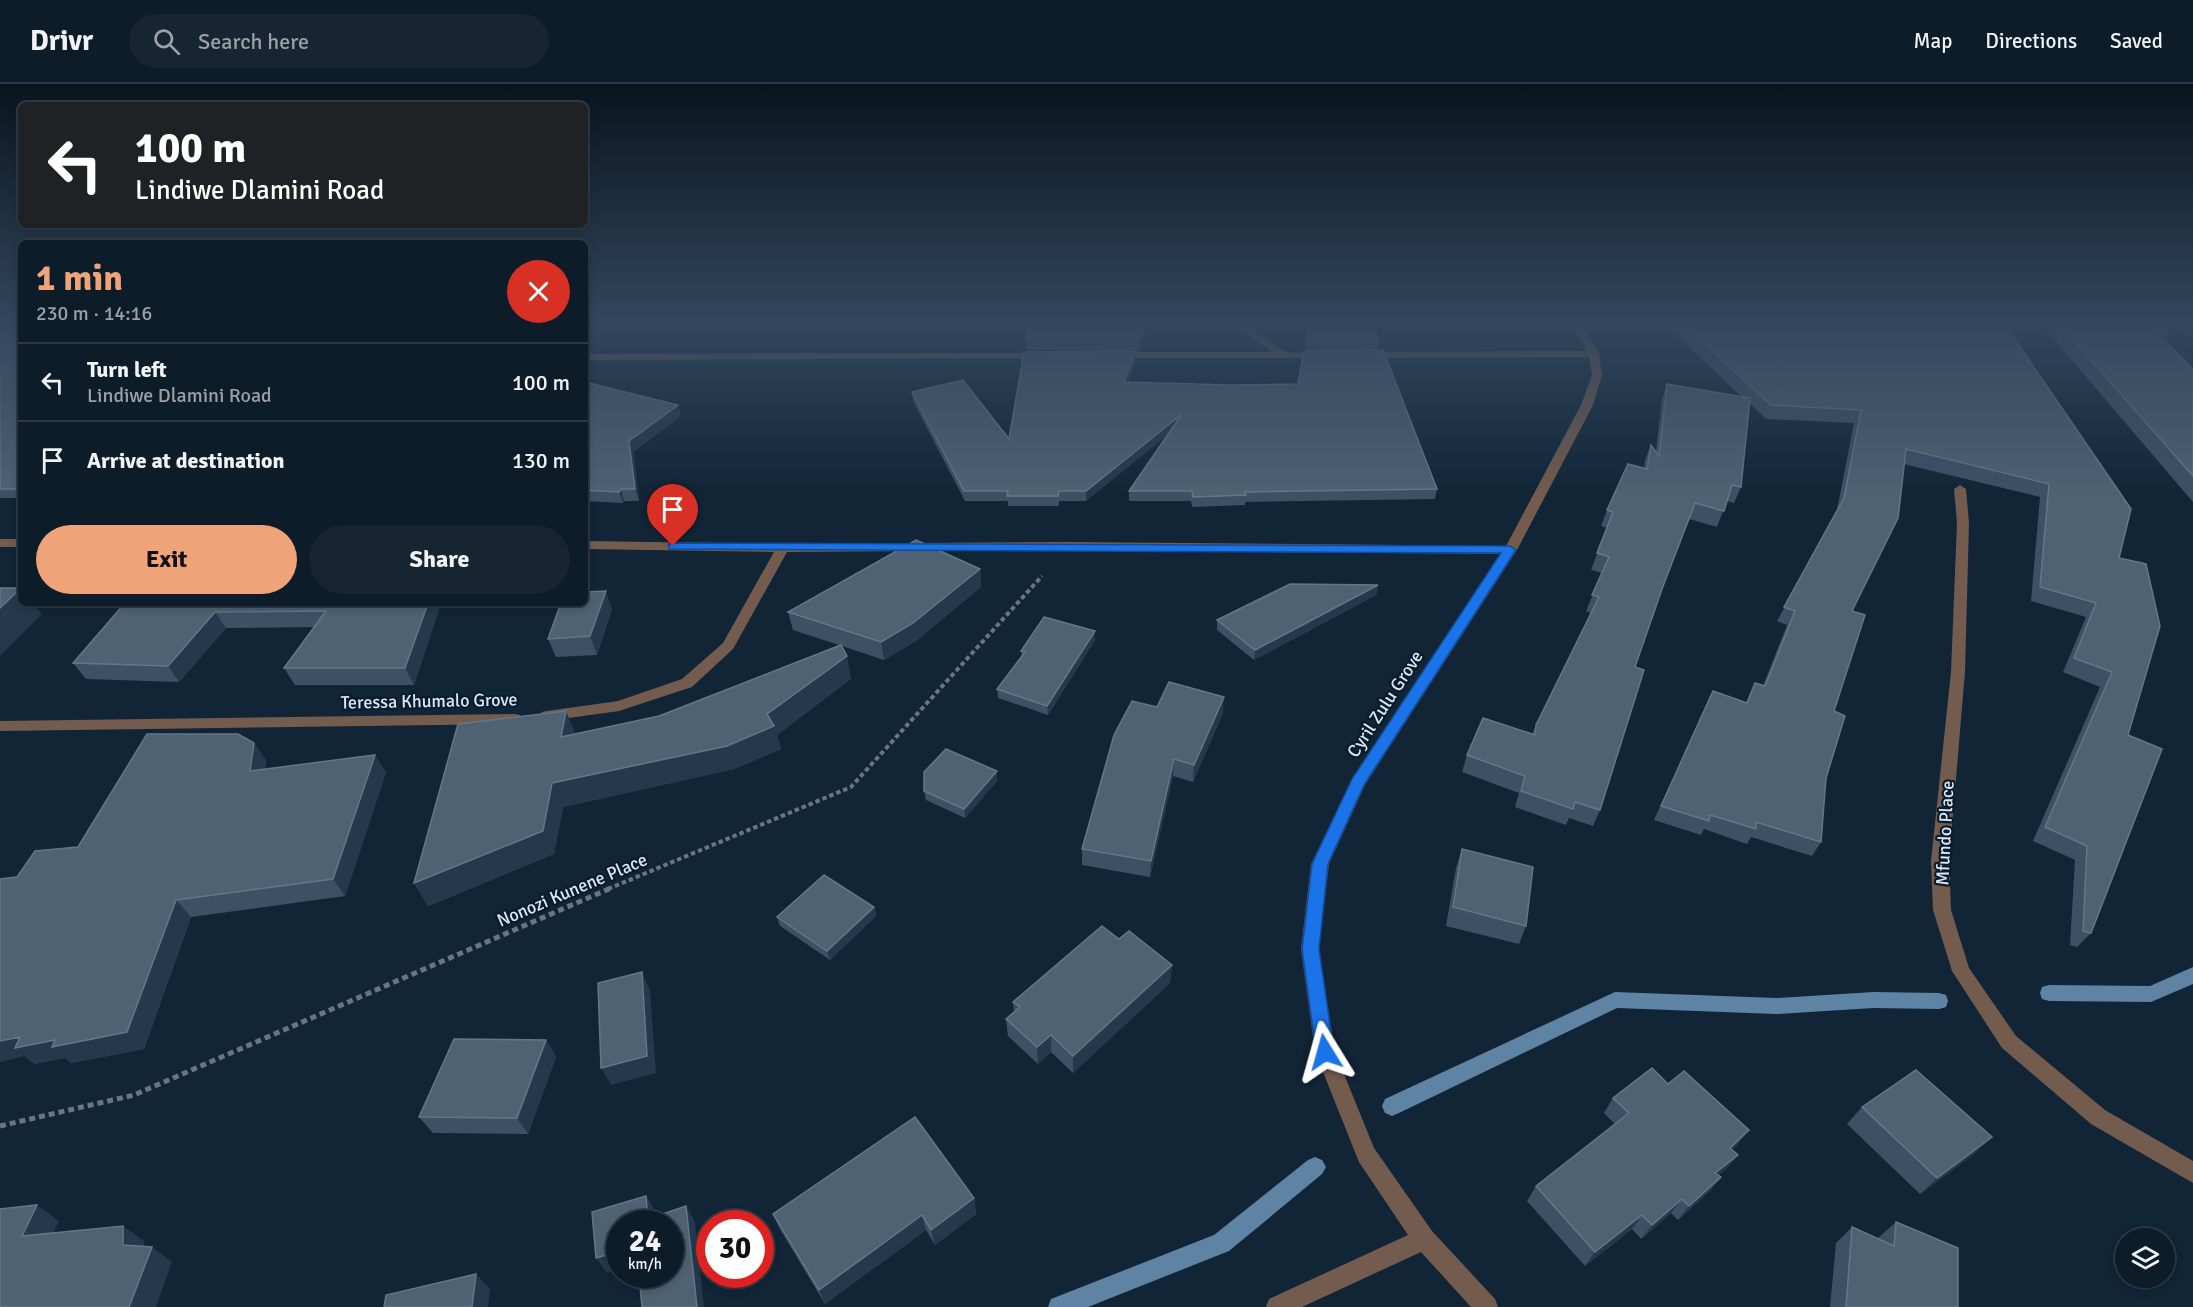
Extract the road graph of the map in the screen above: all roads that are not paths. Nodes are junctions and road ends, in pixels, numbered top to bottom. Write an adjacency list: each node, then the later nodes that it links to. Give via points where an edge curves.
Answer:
1 (1595, 381): 7 (street, Cyril Zulu Grove, via 1587,405)
2 (1960, 489): 9 (street, Mfundo Place, via 1963,523 1958,672 1940,861 1942,910 1961,970 2009,1042 2098,1118)
3 (0, 543): 4 (street)
4 (18, 543)
5 (588, 545): 6 (street)
6 (783, 548): 7 (street); 8 (street, Teressa Khumalo Grove, via 728,646 687,683 619,706 523,719)
7 (1510, 550): 10 (street, Cyril Zulu Grove, via 1358,783 1320,864 1311,949 1325,1052 1366,1155)
8 (0, 726)
9 (2193, 1173)
10 (1424, 1239): 11 (street); 12 (street, Cyril Zulu Grove)
11 (1277, 1307)
12 (1487, 1307)

